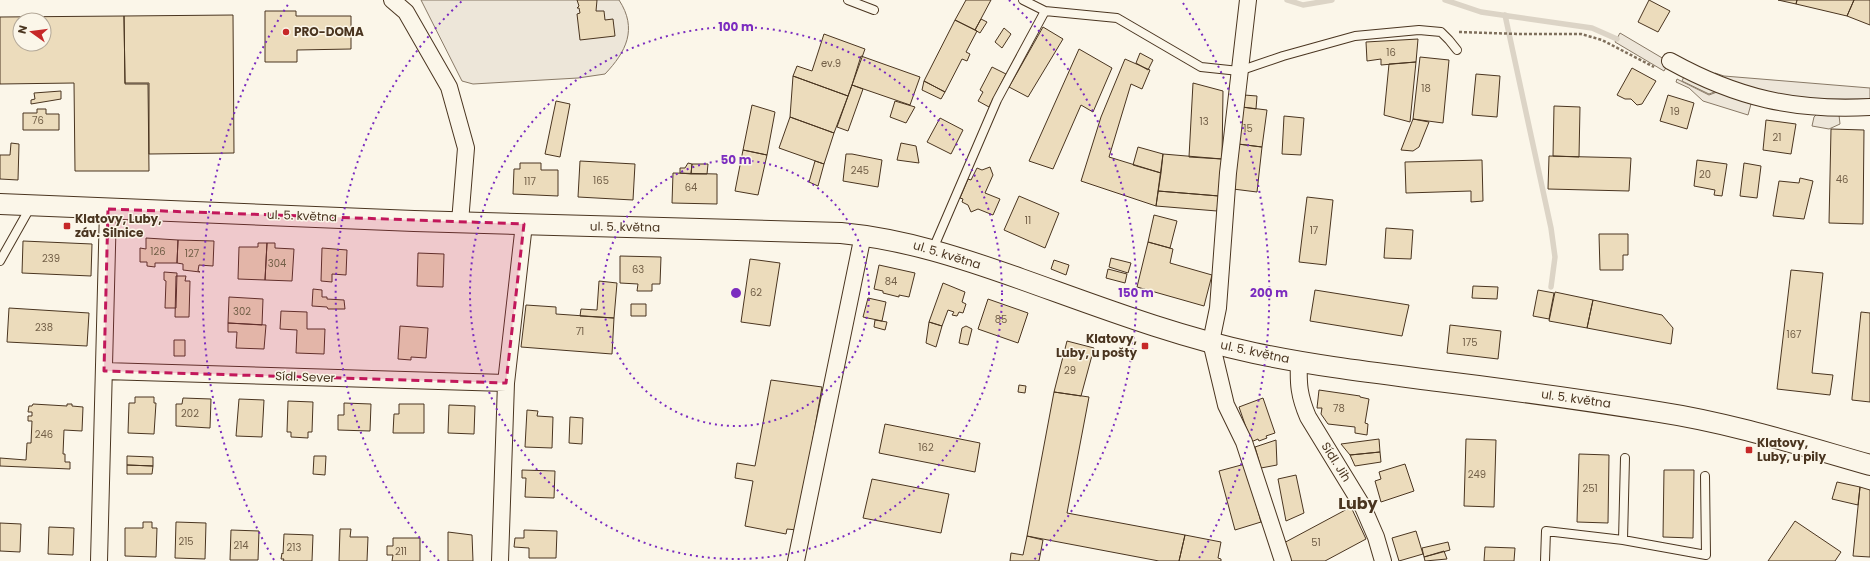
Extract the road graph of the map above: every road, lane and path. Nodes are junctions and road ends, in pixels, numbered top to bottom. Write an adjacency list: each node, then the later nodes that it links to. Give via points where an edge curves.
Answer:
1 (392, 0): 15 (street, via 406,12 449,87 466,148)
2 (848, 0): 5 (lane)
3 (1023, 0): 6 (lane)
4 (1248, 0): 10 (street)
5 (874, 10)
6 (1045, 11): 10 (lane, via 1117,18 1201,67); 18 (lane, via 997,100)
7 (1446, 36): 8 (lane); 9 (path, via 1460,31 1581,34 1594,36); 10 (lane, via 1441,32 1424,30 1355,36)
8 (1457, 50)
9 (1664, 65): 11 (street, via 1759,98 1814,106)
10 (1239, 71): 20 (street, via 1218,308)
11 (1870, 106)
12 (0, 204): 13 (street, ul. 5. května)
13 (32, 205): 14 (street, ul. 5. května); 19 (lane)
14 (108, 209): 15 (street, ul. 5. května); 22 (street)
15 (460, 222): 16 (street, ul. 5. května)
16 (524, 224): 17 (street, ul. 5. května); 23 (street)
17 (863, 235): 18 (street, ul. 5. května); 30 (street)
18 (934, 249): 20 (street, ul. 5. května)
19 (0, 262)
20 (1211, 342): 21 (street, ul. 5. května); 31 (street, via 1226,404 1244,442)
21 (1299, 361): 25 (street, ul. 5. května, via 1661,412 1764,434); 32 (street, Sídl. Jih, via 1298,386 1308,417 1363,507)
22 (104, 371): 23 (street, Sídl. Sever); 28 (street)
23 (506, 383): 29 (street)
24 (1625, 458): 27 (lane)
25 (1870, 465)
26 (1706, 476): 27 (lane, via 1706,555)
27 (1623, 540): 33 (lane, via 1546,531)
28 (99, 561)
29 (500, 561)
30 (796, 561)
31 (1283, 561)
32 (1383, 561)
33 (1545, 561)

